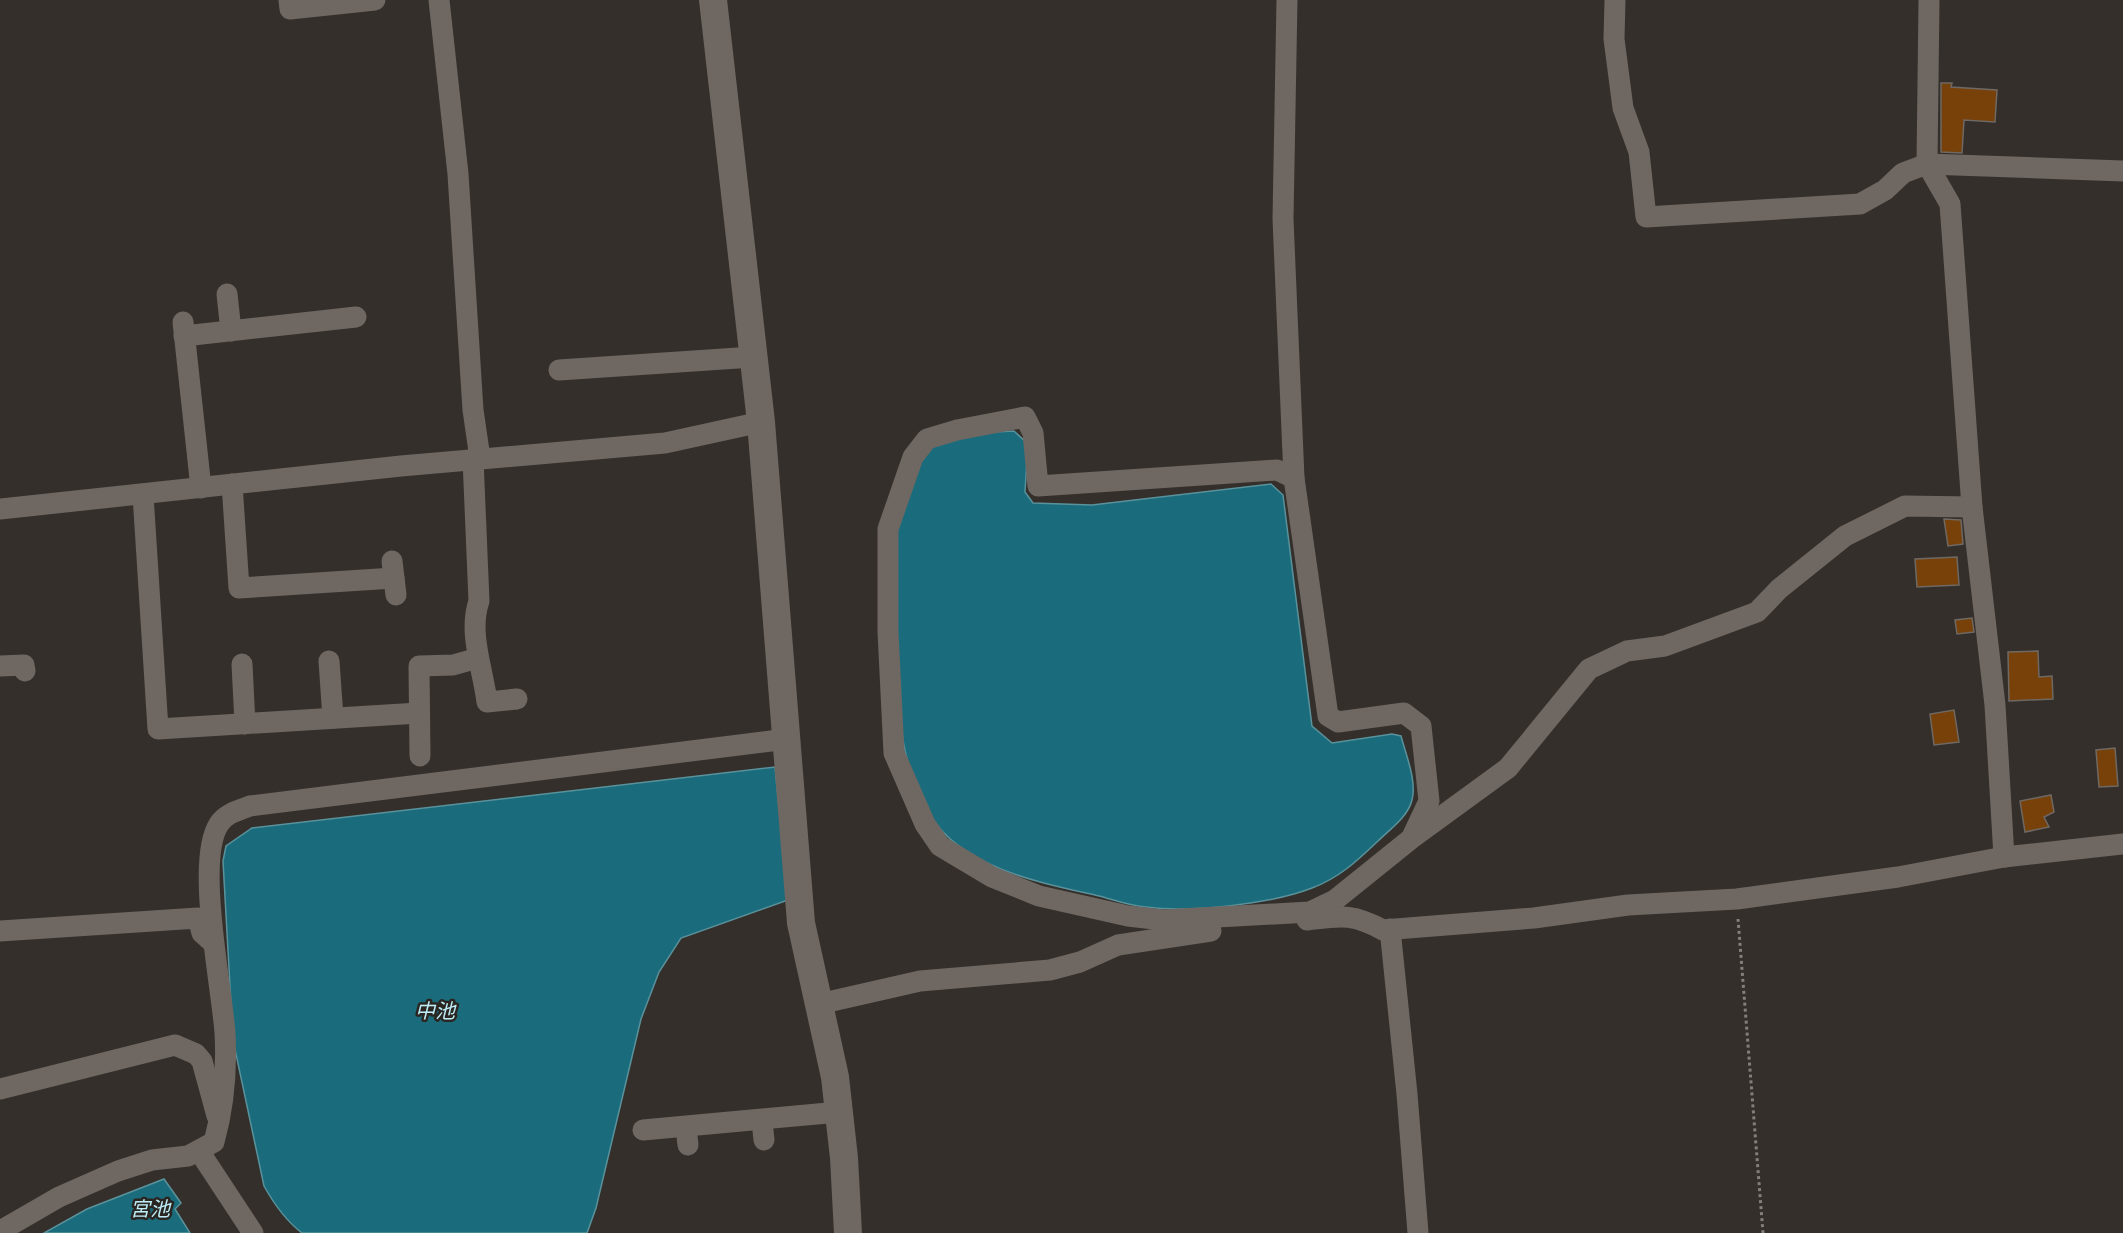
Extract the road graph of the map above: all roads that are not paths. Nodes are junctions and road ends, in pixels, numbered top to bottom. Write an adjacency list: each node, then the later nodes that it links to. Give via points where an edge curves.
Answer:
1 (289, 0): 2 (street, via 290,9)
2 (375, 0)
3 (439, 0): 16 (street, via 458,174)
4 (713, 0): 13 (street)
5 (1287, 0): 17 (street, via 1283,219)
6 (1615, 0): 8 (street, via 1614,39 1623,108 1639,152 1646,216 1860,204 1885,190 1903,173)
7 (1929, 0): 8 (street)
8 (1927, 164): 9 (street); 21 (street, via 1950,204)
9 (2123, 171)
10 (227, 294): 12 (street)
11 (356, 317): 12 (street)
12 (231, 330): 19 (street, via 184,329)
13 (753, 357): 14 (street); 15 (street)
14 (559, 370)
15 (761, 422): 16 (street, via 665,443); 33 (street)
16 (477, 458): 18 (street); 24 (street, via 479,601 474,614)
17 (1293, 478): 35 (street, via 1328,716 1338,722 1404,713 1420,726 1429,801); 35 (street, via 1277,470 1038,486 1033,433 1025,417 927,439 913,457 888,529 894,753 925,824 940,846 992,877 1039,897 1128,916 1163,920 1310,912 1335,900)
18 (232, 484): 19 (street); 23 (street, via 239,588)
19 (201, 488): 20 (street)
20 (143, 495): 22 (street); 32 (street, via 158,729)
21 (1972, 507): 35 (street, via 1905,506 1845,536 1757,612 1665,646 1627,651 1589,669 1508,768); 37 (street, via 1995,705)
22 (0, 509)
23 (394, 578)
24 (478, 658): 29 (street, via 487,702); 30 (street, via 453,665 418,666)
25 (329, 661): 31 (street)
26 (242, 664): 32 (street)
27 (0, 666): 28 (street, via 24,665)
28 (25, 671)
29 (517, 699)
30 (419, 713): 31 (street); 34 (street)
31 (333, 718): 32 (street)
32 (245, 724)
33 (788, 739): 38 (street, via 250,806 227,814 218,825); 43 (street, via 801,923)
34 (420, 756)
35 (1412, 838)
36 (2123, 843): 37 (street)
37 (2004, 857): 40 (street, via 1898,877 1737,899 1628,905 1534,918)
38 (208, 870): 39 (street, via 202,881); 42 (street)
39 (198, 918): 41 (street); 42 (street, via 202,933)
40 (1390, 929): 43 (street, via 1383,930 1361,918 1338,916 1155,938 1118,945 1050,970 920,981); 52 (street)
41 (0, 931)
42 (216, 946): 46 (street, via 225,1034 225,1101)
43 (819, 1004): 45 (street)
44 (0, 1089): 46 (street, via 175,1045 202,1061)
45 (839, 1112): 47 (street, via 763,1131 687,1136); 51 (street)
46 (219, 1124): 48 (street, via 214,1142)
47 (643, 1130)
48 (199, 1151): 49 (street, via 118,1171 59,1197); 50 (street)
49 (0, 1230)
50 (253, 1233)
51 (848, 1233)
52 (1418, 1233)

